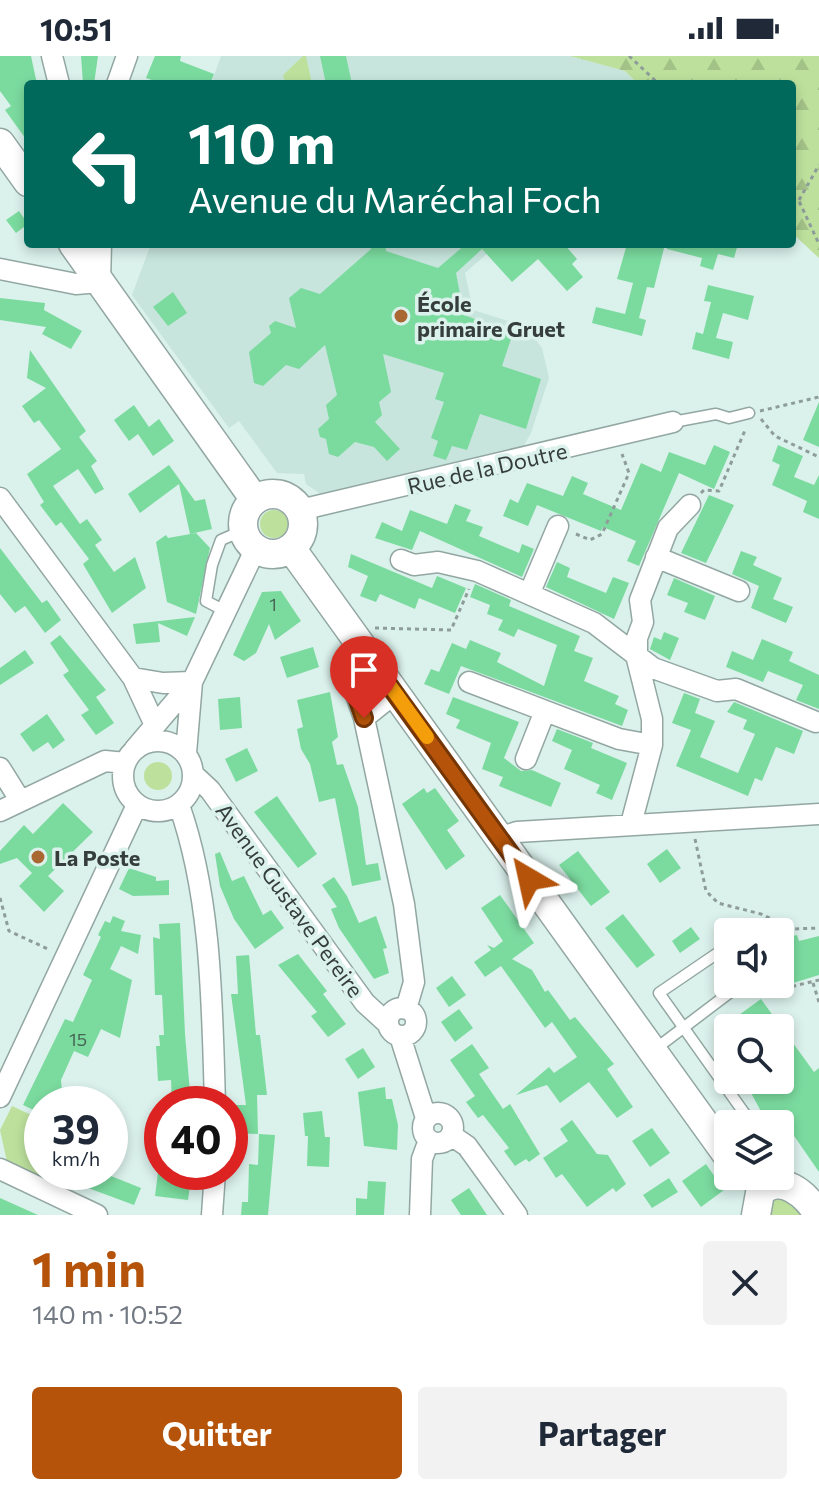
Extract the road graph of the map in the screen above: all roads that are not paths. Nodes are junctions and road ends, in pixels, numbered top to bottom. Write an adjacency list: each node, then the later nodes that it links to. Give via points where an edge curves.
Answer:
1 (52, 56): 3 (street)
2 (127, 56): 4 (street)
3 (58, 80)
4 (118, 80)
5 (0, 143): 6 (street)
6 (24, 176)
7 (85, 248): 9 (street); 10 (street)
8 (0, 269): 9 (street)
9 (49, 277): 10 (street, via 76,284)
10 (100, 282): 14 (street)
11 (749, 413): 12 (lane)
12 (673, 422): 16 (street, Rue de la Doutre)
13 (0, 498): 27 (street)
14 (255, 500): 16 (street, via 280,495); 18 (street, via 245,513)
15 (690, 505): 20 (street, via 668,528)
16 (300, 510): 19 (street, via 301,535)
17 (558, 526): 23 (street)
18 (250, 539): 19 (street, via 277,553); 24 (street); 24 (lane, via 221,540 212,565 206,601)
19 (291, 548): 25 (street)
20 (656, 557): 22 (street); 26 (street, via 640,600 643,622)
21 (401, 560): 23 (street, via 477,571)
22 (739, 591)
23 (530, 592): 26 (street, via 604,629)
24 (225, 611): 28 (street)
25 (365, 652): 30 (street); 32 (street, via 350,678)
26 (637, 659): 33 (street, via 717,691 736,689); 35 (street, via 652,719)
27 (133, 678): 28 (street); 34 (street)
28 (192, 682): 34 (street); 36 (street)
29 (469, 682): 31 (street)
30 (395, 693): 32 (street); 47 (street)
31 (545, 711): 35 (street, via 619,739); 38 (street)
32 (364, 718): 51 (street, via 404,904 414,982 406,1009 393,1012)
33 (816, 722)
34 (154, 723): 37 (street)
35 (652, 745): 46 (street)
36 (186, 753): 37 (street, via 155,740); 40 (street)
37 (129, 756): 41 (street, via 105,761); 42 (street, via 124,786)
38 (526, 759)
39 (0, 768): 41 (street)
40 (194, 775): 43 (street); 51 (street, Avenue Gustave Pereire, via 365,1003)
41 (20, 800): 44 (street)
42 (137, 805): 43 (street, via 158,812); 54 (street)
43 (179, 805): 53 (street, via 188,832 206,953)
44 (0, 811)
45 (819, 814): 46 (street)
46 (631, 824): 47 (street, via 517,832)
47 (499, 838): 52 (street)
48 (714, 956): 50 (lane, via 659,993)
49 (723, 998): 50 (lane)
50 (683, 1028): 52 (lane); 55 (lane)
51 (400, 1031): 56 (street)
52 (652, 1051): 58 (street)
53 (214, 1086)
54 (0, 1097)
55 (742, 1110)
56 (431, 1116): 57 (street, via 451,1121); 59 (street, via 423,1132)
57 (451, 1135): 59 (street, via 438,1143); 67 (street, via 467,1146)
58 (714, 1137)
59 (429, 1140): 66 (street, via 422,1159)
60 (0, 1169): 64 (street)
61 (214, 1190): 65 (street)
62 (790, 1190): 63 (street)
63 (816, 1206)
64 (97, 1215)
65 (212, 1215)
66 (420, 1215)
67 (517, 1215)

